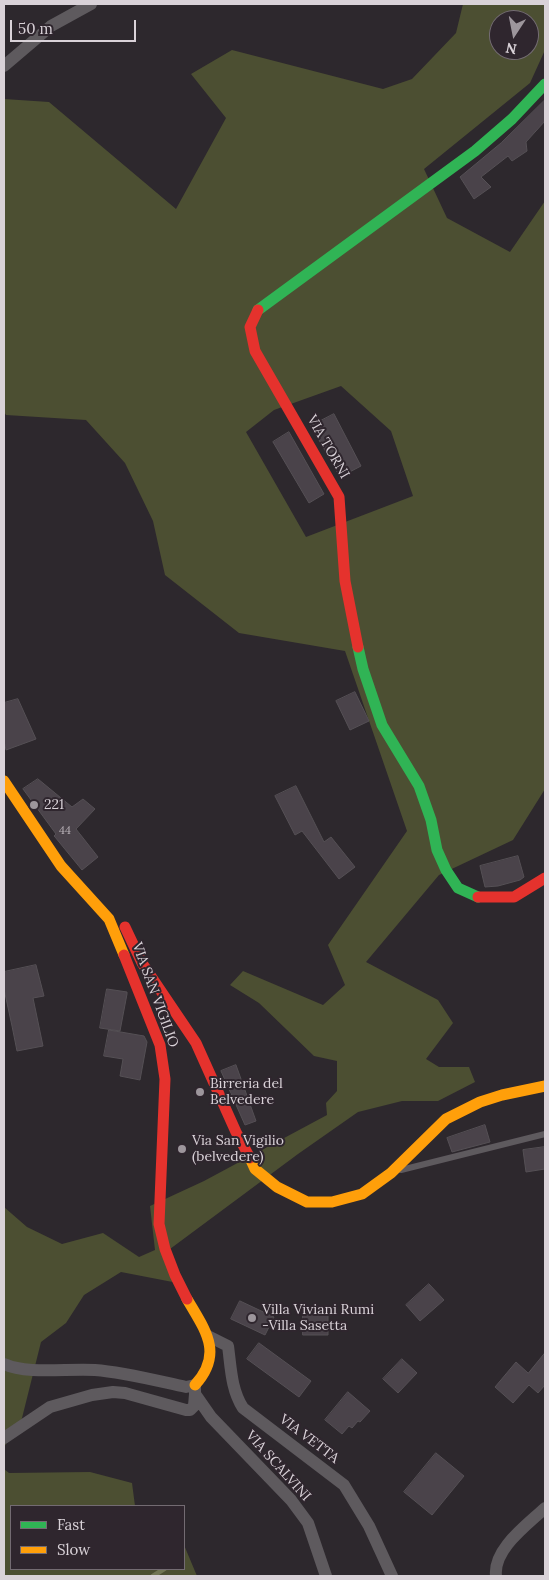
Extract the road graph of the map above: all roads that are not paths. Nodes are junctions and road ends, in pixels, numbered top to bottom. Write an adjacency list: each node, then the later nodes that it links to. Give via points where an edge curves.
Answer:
1 (91, 4): 2 (street, via 52,26)
2 (4, 66)
3 (545, 84): 5 (street, VIA TORNI, via 527,105 442,177 259,309 250,327 255,351 339,496 345,581 363,669 382,725 419,786 446,870 458,888 478,898 514,898)
4 (4, 781): 6 (street, VIA SAN VIGILIO, via 61,866)
5 (545, 878)
6 (109, 919): 9 (street, via 124,924 142,963 196,1043 255,1169 277,1187 307,1202 332,1202 362,1194); 10 (street, VIA SAN VIGILIO, via 160,1046 165,1079 159,1224 175,1275)
7 (545, 1086): 9 (street, via 480,1102 446,1119)
8 (545, 1134): 9 (lane)
9 (390, 1173)
10 (208, 1336): 12 (street, via 207,1367); 16 (street, VIA VETTA, via 228,1346 233,1388 242,1408 344,1485 369,1526)
11 (4, 1364): 12 (street, via 33,1370 96,1370)
12 (195, 1389): 13 (street, via 194,1406 186,1410 125,1392 92,1395 50,1407); 15 (street, VIA SCALVINI, via 211,1417 291,1500 308,1523)
13 (4, 1438)
14 (545, 1508): 17 (street, via 499,1556)
15 (326, 1576)
16 (392, 1576)
17 (496, 1576)

